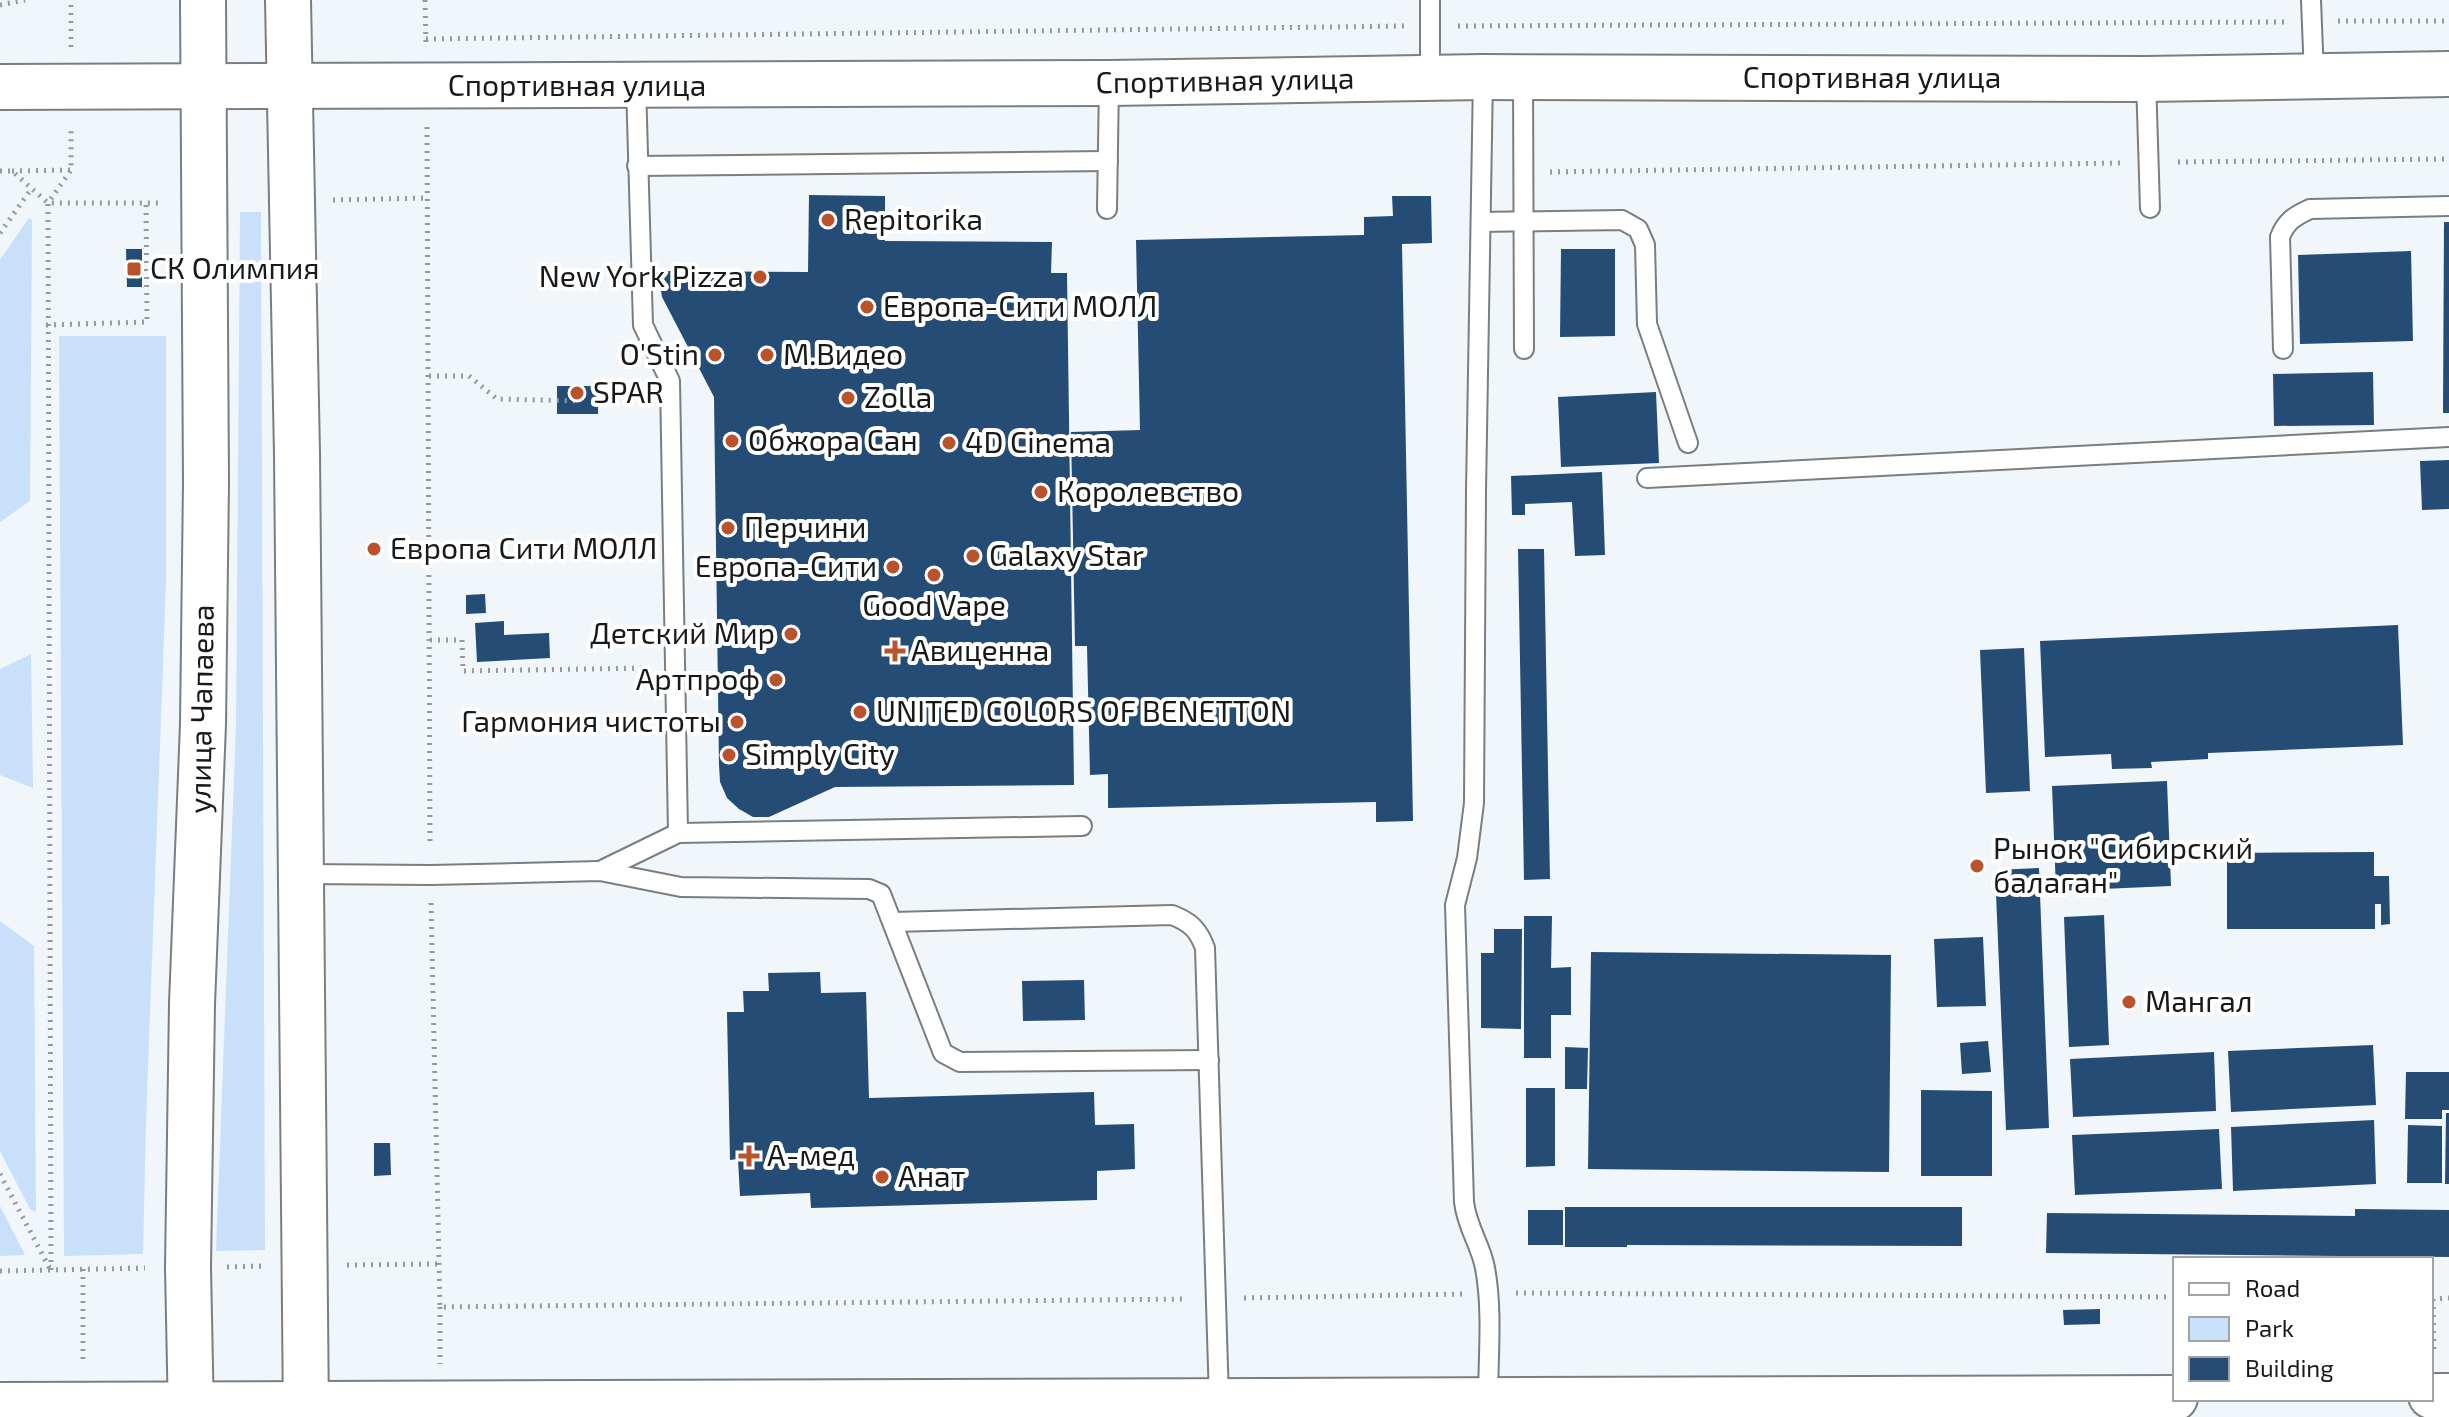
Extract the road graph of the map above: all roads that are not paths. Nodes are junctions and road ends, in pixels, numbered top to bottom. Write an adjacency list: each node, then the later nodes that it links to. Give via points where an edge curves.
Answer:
1 (203, 0): 13 (main road, улица Чапаева)
2 (288, 0): 14 (main road)
3 (1430, 0): 7 (lane)
4 (2311, 0): 6 (lane)
5 (2449, 74): 6 (main road, Спортивная улица)
6 (2314, 76): 9 (main road, Спортивная улица)
7 (1430, 77): 8 (main road, Спортивная улица); 10 (main road, Спортивная улица)
8 (1503, 77): 9 (main road, Спортивная улица); 20 (lane, via 1523,172); 21 (lane)
9 (2146, 79): 18 (lane)
10 (1109, 83): 11 (main road, Спортивная улица); 15 (lane)
11 (636, 85): 14 (main road, Спортивная улица); 16 (lane)
12 (0, 87): 13 (main road, Спортивная улица)
13 (204, 87): 14 (main road, Спортивная улица); 40 (main road, улица Чапаева, via 206,498 192,1004)
14 (290, 87): 30 (main road)
15 (1108, 161): 16 (lane); 19 (lane)
16 (637, 166): 28 (lane, via 643,325 670,381)
17 (2449, 206): 23 (lane, via 2310,209 2295,215 2280,237)
18 (2150, 208)
19 (1107, 209)
20 (1524, 221): 21 (lane); 22 (lane); 25 (lane, via 1622,220 1638,229 1645,245 1647,324)
21 (1481, 222): 34 (lane, via 1474,803 1455,905 1464,1202 1488,1293)
22 (1524, 349)
23 (2283, 349)
24 (2449, 437): 26 (lane)
25 (1688, 443)
26 (1647, 478)
27 (1082, 826): 28 (lane)
28 (678, 833): 29 (lane)
29 (600, 871): 30 (lane); 31 (lane, via 681,887 869,889 881,894)
30 (302, 874): 41 (main road)
31 (893, 922): 32 (lane, via 943,1053 960,1062); 32 (lane, via 1172,915 1189,921 1205,948)
32 (1209, 1060): 35 (lane)
33 (2173, 1398): 37 (main road)
34 (1488, 1402): 35 (main road); 38 (main road)
35 (1219, 1403): 39 (main road)
36 (0, 1405): 40 (main road)
37 (1761, 1408): 38 (main road)
38 (1708, 1409)
39 (814, 1410): 41 (main road)
40 (191, 1411): 41 (main road)
41 (306, 1411)

